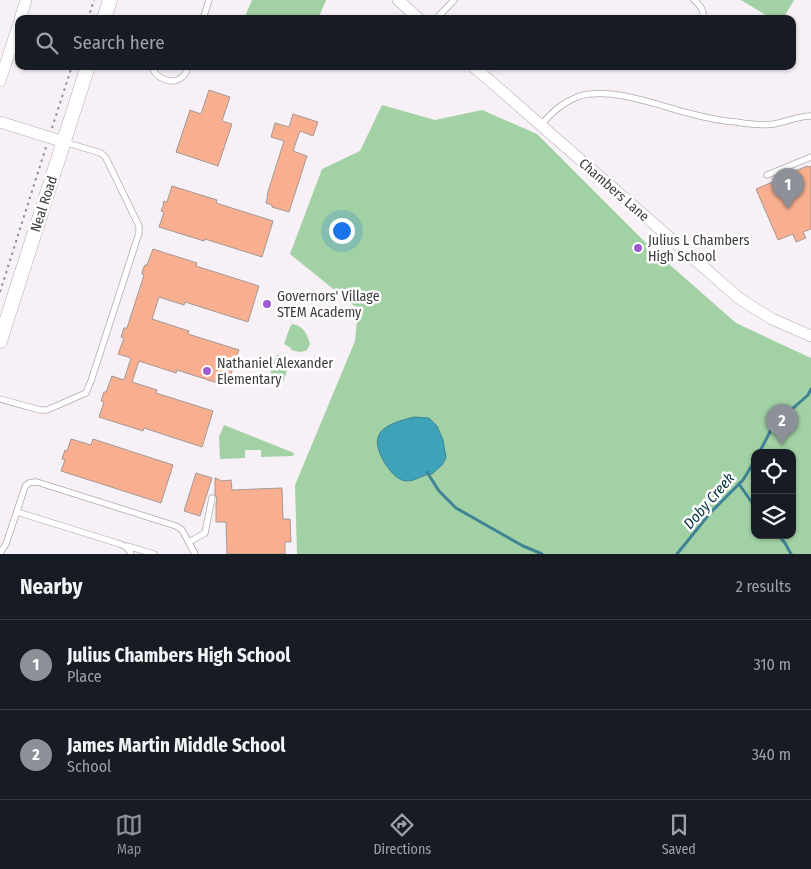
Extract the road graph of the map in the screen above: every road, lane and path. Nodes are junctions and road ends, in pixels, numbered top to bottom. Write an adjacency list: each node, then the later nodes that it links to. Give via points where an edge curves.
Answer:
1 (94, 0): 9 (path)
2 (110, 0): 10 (street)
3 (210, 0): 11 (lane)
4 (398, 0): 12 (street)
5 (454, 0): 13 (lane)
6 (694, 0): 14 (lane, via 701,6)
7 (23, 1): 8 (street)
8 (21, 15)
9 (89, 15)
10 (105, 15)
11 (205, 15)
12 (415, 15)
13 (440, 15)
14 (703, 15)
15 (15, 35): 21 (street)
16 (71, 70): 24 (path)
17 (87, 70): 26 (street, Neal Road)
18 (153, 70): 19 (lane, via 160,78 170,80 181,78)
19 (187, 70)
20 (478, 70): 25 (street, Chambers Lane)
21 (0, 82)
22 (811, 116): 25 (lane, via 775,124 738,123 624,97 596,94 579,96 565,103)
23 (0, 122): 26 (street)
24 (54, 123)
25 (540, 125): 31 (street, Chambers Lane, via 740,299 772,319)
26 (64, 142): 32 (street, Neal Road); 33 (lane, via 101,153 106,158 139,226 139,233 86,393 47,410)
27 (45, 152): 30 (path)
28 (811, 157): 29 (lane)
29 (767, 175)
30 (0, 292)
31 (811, 336)
32 (0, 341)
33 (0, 399)
34 (212, 498): 36 (lane, via 205,533)
35 (17, 512): 36 (lane, via 25,487 37,482 176,526); 37 (lane); 38 (lane)
36 (189, 542): 41 (lane)
37 (120, 544): 39 (lane); 40 (lane)
38 (0, 553)
39 (131, 554)
40 (154, 554)
41 (194, 554)

